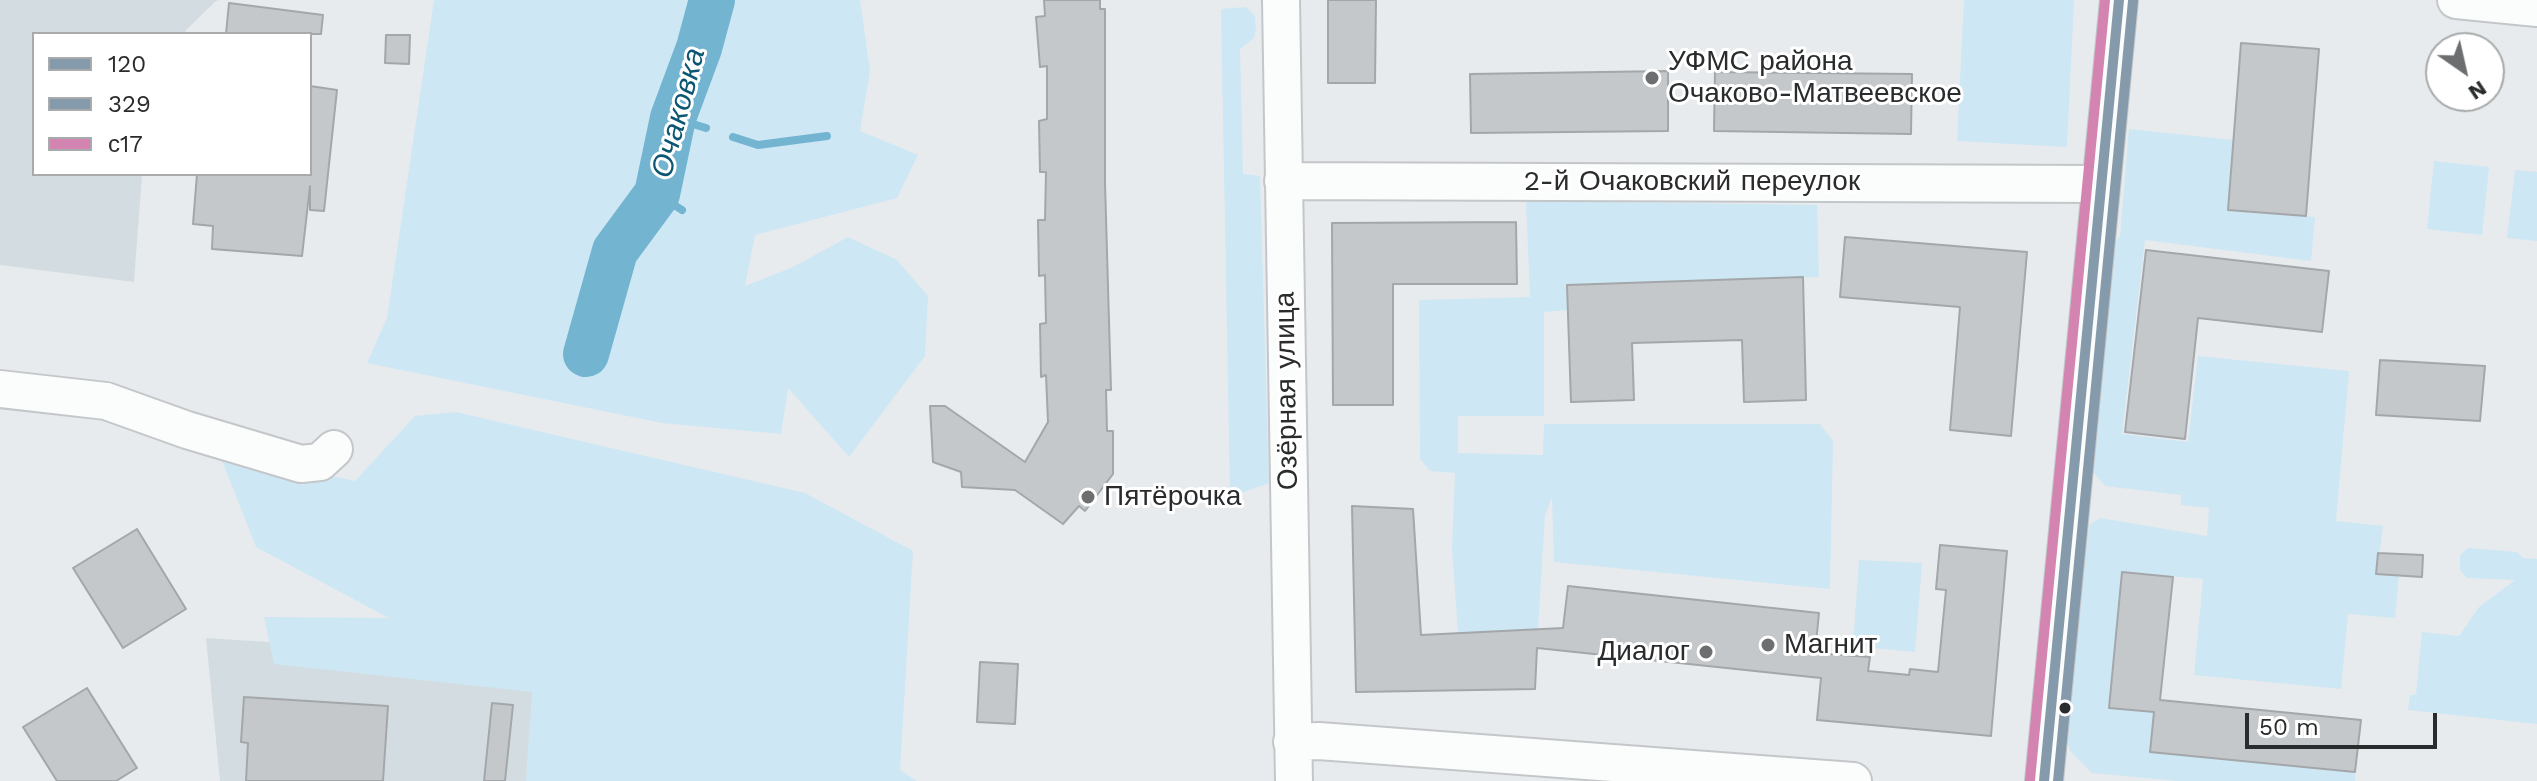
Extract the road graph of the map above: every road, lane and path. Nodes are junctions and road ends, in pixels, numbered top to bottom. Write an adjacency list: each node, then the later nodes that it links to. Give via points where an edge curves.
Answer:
1 (1281, 0): 5 (street, Озёрная улица)
2 (2119, 0): 6 (street)
3 (2456, 0): 4 (street)
4 (2537, 8)
5 (1283, 181): 6 (street, 2-й Очаковский переулок); 9 (street, Озёрная улица)
6 (2101, 184): 12 (street)
7 (0, 389): 8 (street, via 106,401 301,464 320,462)
8 (334, 449)
9 (1292, 742): 10 (street, Озёрная улица); 11 (street)
10 (1294, 781)
11 (1853, 781)
12 (2044, 781)

